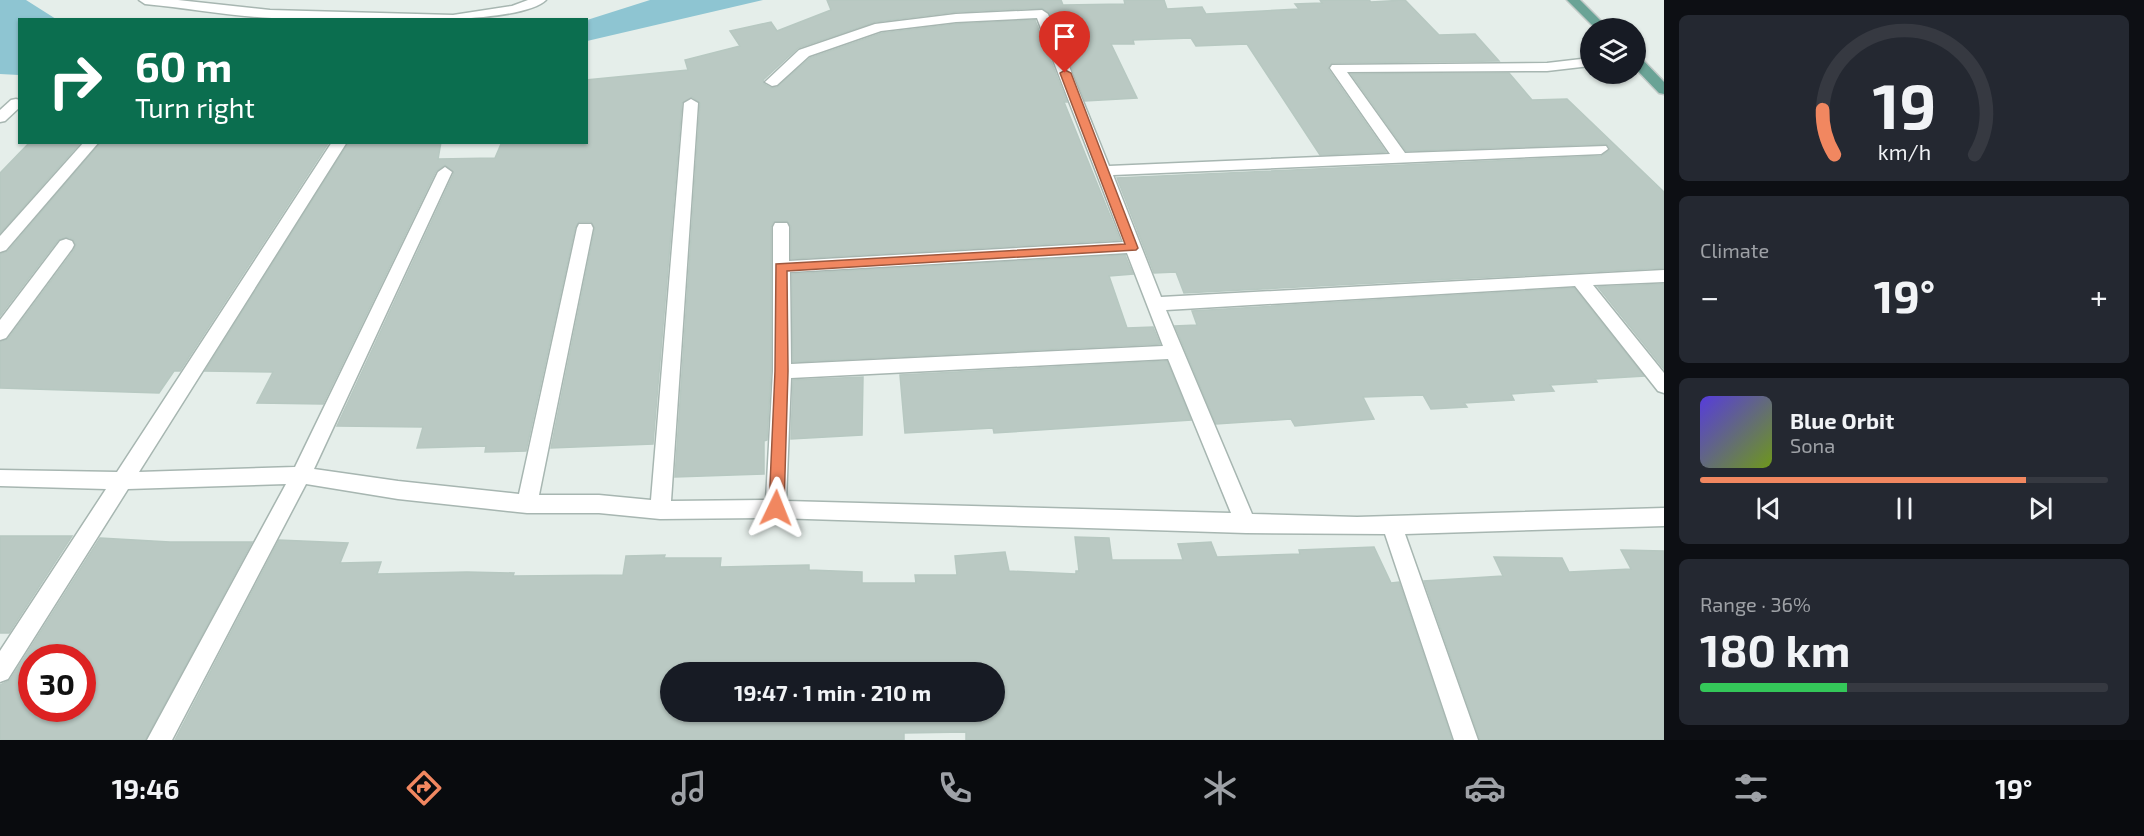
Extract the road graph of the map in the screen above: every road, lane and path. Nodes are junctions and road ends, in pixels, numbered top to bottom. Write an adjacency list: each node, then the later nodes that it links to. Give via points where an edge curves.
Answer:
1 (145, 0): 4 (street, via 270,14)
2 (540, 0): 5 (street, via 514,9)
3 (1573, 0): 6 (main road)
4 (416, 18)
5 (459, 18)
6 (1592, 18)
7 (1580, 63): 17 (street, via 1547,67 1336,68)
8 (1646, 71): 10 (main road)
9 (772, 82): 18 (street, via 804,53 879,27 1042,14)
10 (1664, 90)
11 (16, 103): 13 (street)
12 (691, 103): 38 (street)
13 (0, 118)
14 (90, 144): 23 (street)
15 (339, 144): 35 (street)
16 (1601, 149): 17 (street)
17 (1401, 158): 18 (street)
18 (1104, 171): 24 (street)
19 (445, 172): 33 (street)
20 (781, 227): 25 (street)
21 (585, 228): 36 (street)
22 (66, 245): 29 (street)
23 (0, 246)
24 (1132, 248): 25 (street); 28 (street)
25 (781, 267): 31 (street)
26 (1664, 276): 27 (street)
27 (1579, 280): 28 (street); 32 (street)
28 (1155, 304): 30 (street)
29 (0, 333)
30 (1174, 352): 31 (street); 40 (street)
31 (782, 371): 37 (street)
32 (1664, 386)
33 (301, 475): 35 (street); 36 (street); 43 (street)
34 (0, 478): 35 (street)
35 (123, 482): 42 (street)
36 (527, 504): 38 (street, via 598,504)
37 (776, 508): 38 (street); 40 (street)
38 (660, 510)
39 (1664, 517): 41 (street)
40 (1246, 524): 41 (street)
41 (1392, 526): 44 (street)
42 (0, 670)
43 (159, 740)
44 (1466, 740)

